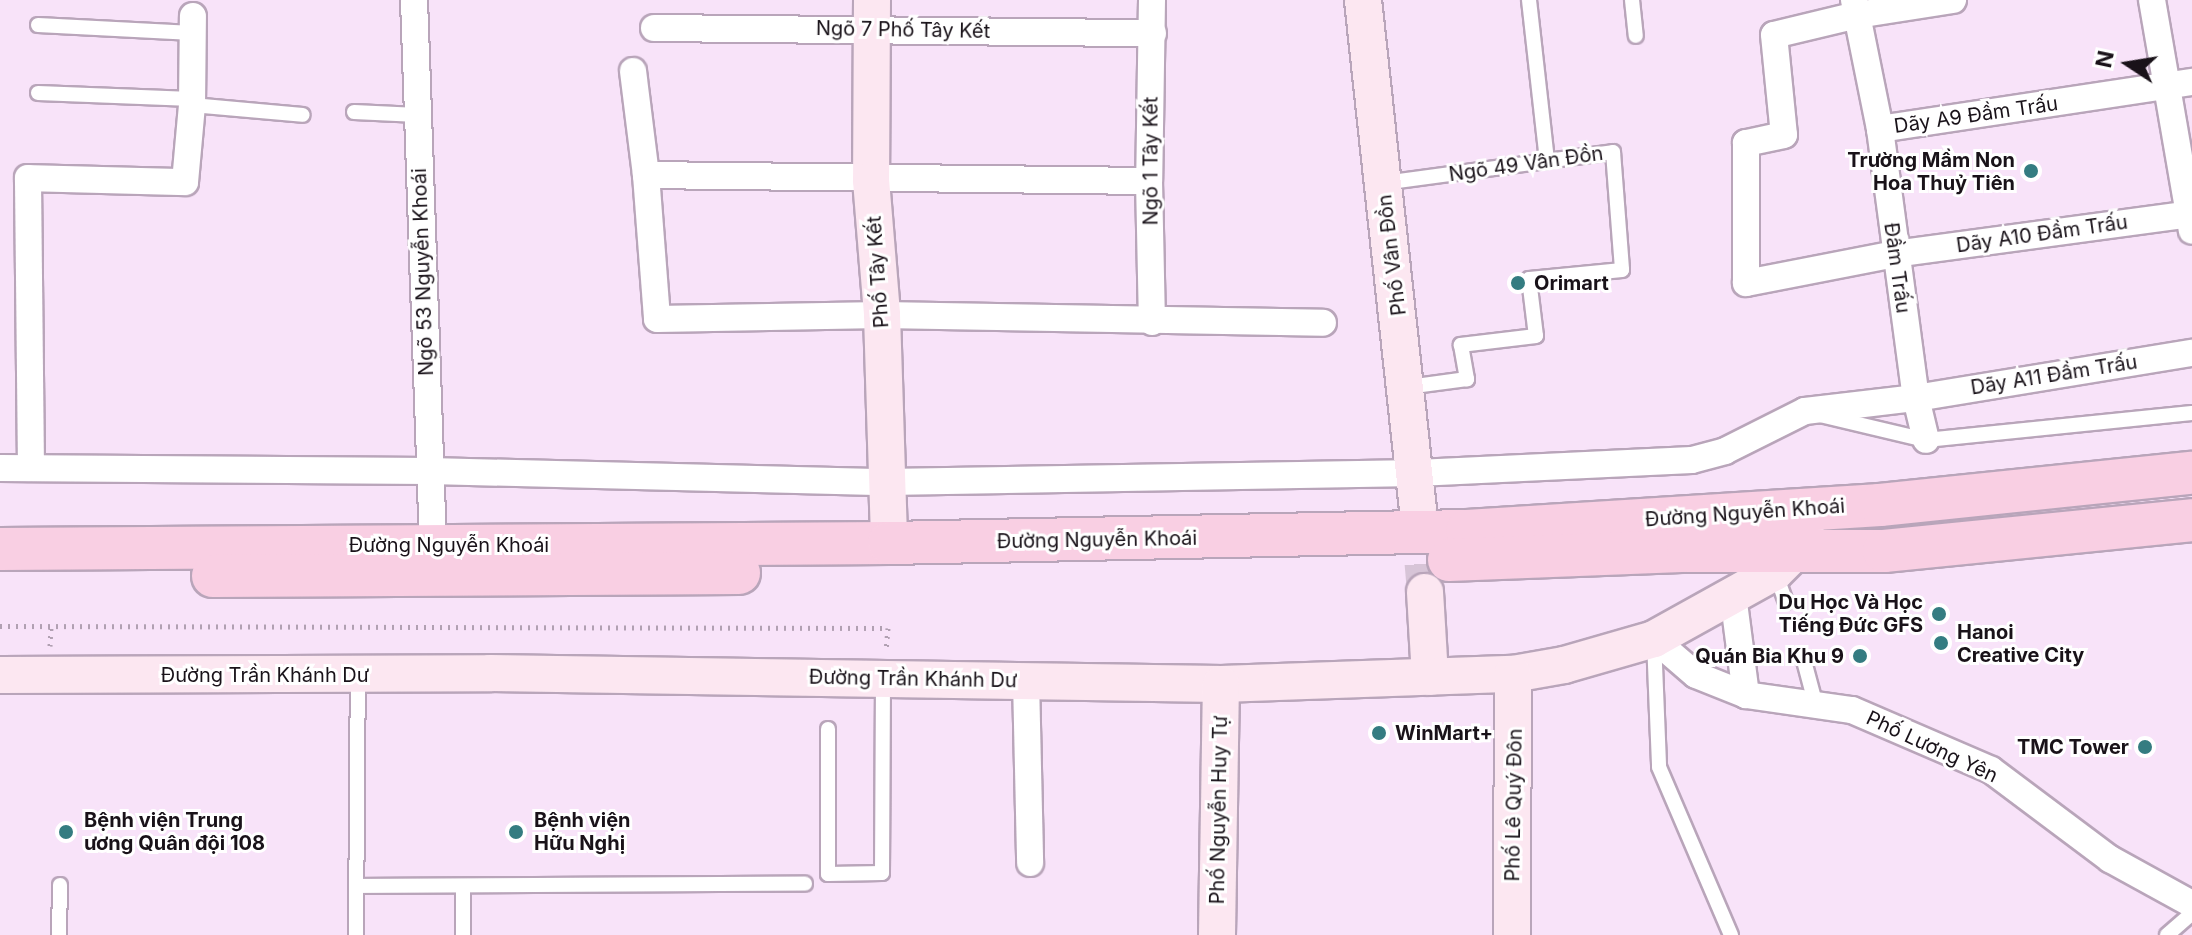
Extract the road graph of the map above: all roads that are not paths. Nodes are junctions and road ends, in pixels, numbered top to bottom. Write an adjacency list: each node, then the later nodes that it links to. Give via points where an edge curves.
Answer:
1 (414, 0): 21 (street, Ngõ 53 Nguyễn Khoái)
2 (1152, 0): 13 (street, Ngõ 1 Tây Kết)
3 (1529, 0): 23 (lane)
4 (1632, 0): 14 (lane)
5 (1953, 0): 8 (street)
6 (2152, 0): 16 (street)
7 (1368, 1): 27 (main road, Phố Vân Đồn)
8 (1856, 8): 22 (street, Đầm Trấu); 29 (street, Dãy A10 Đầm Trấu, via 1774,35 1784,135 1746,143 1746,283)
9 (873, 15): 12 (street, Ngõ 7 Phố Tây Kết); 13 (street, Ngõ 7 Phố Tây Kết); 25 (main road, Phố Tây Kết)
10 (193, 24): 11 (lane); 18 (street)
11 (38, 25)
12 (654, 28)
13 (1153, 33): 26 (street, Ngõ 1 Tây Kết)
14 (1636, 36)
15 (633, 71): 24 (street)
16 (2179, 84): 22 (street, Dãy A9 Đầm Trấu); 28 (street)
17 (38, 93): 18 (lane)
18 (192, 102): 20 (lane); 40 (street, via 185,182 28,178)
19 (354, 112): 21 (lane)
20 (303, 115)
21 (418, 115): 41 (street, Ngõ 53 Nguyễn Khoái)
22 (1880, 129): 29 (street, Đầm Trấu)
23 (1547, 161): 27 (lane, Ngõ 49 Vân Đồn); 34 (lane, Ngõ 49 Vân Đồn, via 1613,152 1622,270 1529,279 1536,336 1461,345 1467,379)
24 (646, 175): 25 (street); 30 (street, via 657,319)
25 (871, 180): 26 (street); 30 (main road, Phố Tây Kết)
26 (1149, 181): 31 (street, Ngõ 1 Tây Kết)
27 (1384, 183): 34 (main road, Phố Vân Đồn)
28 (2191, 220): 29 (street, Dãy A10 Đầm Trấu)
29 (1895, 254): 35 (street, Đầm Trấu)
30 (882, 315): 31 (street); 44 (main road, Phố Tây Kết)
31 (1152, 322): 32 (street)
32 (1323, 323)
33 (2192, 353): 35 (street, Dãy A11 Đầm Trấu)
34 (1407, 387): 42 (main road, Phố Vân Đồn)
35 (1916, 398): 36 (street); 38 (street, Đầm Trấu)
36 (1805, 411): 38 (lane); 42 (street, via 1709,458)
37 (2192, 413): 38 (lane)
38 (1926, 440)
39 (0, 468): 40 (street)
40 (31, 468): 41 (street)
41 (430, 471): 44 (street); 49 (street, Ngõ 53 Nguyễn Khoái)
42 (1417, 473): 44 (street); 46 (main road, Phố Vân Đồn)
43 (2192, 473): 45 (main road, Đường Nguyễn Khoái, via 2020,493)
44 (886, 482): 48 (main road, Phố Tây Kết)
45 (1822, 507): 48 (main road, Đường Nguyễn Khoái, via 1467,531); 51 (main road)
46 (1418, 510)
47 (2192, 520): 51 (main road, Đường Nguyễn Khoái, via 1884,551)
48 (889, 543): 49 (main road, Đường Nguyễn Khoái)
49 (433, 544): 50 (main road, Đường Nguyễn Khoái)
50 (0, 549)
51 (1786, 575): 52 (main road, Đường Nguyễn Khoái, via 1177,568); 54 (main road, Đường Trần Khánh Dư)
52 (0, 577)
53 (1425, 592): 60 (main road)
54 (1733, 595): 55 (main road, Đường Trần Khánh Dư); 64 (street)
55 (1654, 639): 57 (main road, Đường Trần Khánh Dư); 64 (street, Phố Lương Yên, via 1696,675); 79 (lane, via 1659,767)
56 (1803, 657): 65 (lane)
57 (1513, 674): 60 (main road, Đường Trần Khánh Dư); 78 (main road, Phố Lê Quý Đôn)
58 (0, 675): 59 (main road, Đường Trần Khánh Dư)
59 (358, 675): 61 (main road, Đường Trần Khánh Dư); 70 (lane)
60 (1430, 677): 63 (main road, Đường Trần Khánh Dư)
61 (883, 678): 62 (main road, Đường Trần Khánh Dư); 66 (lane, via 882,873 828,874)
62 (1026, 680): 63 (main road, Đường Trần Khánh Dư); 67 (street)
63 (1221, 684): 77 (main road, Phố Nguyễn Huy Tự)
64 (1746, 695): 65 (street, Phố Lương Yên)
65 (1815, 702): 72 (street, Phố Lương Yên, via 1887,722 1991,770 2110,859)
66 (828, 729)
67 (1030, 863)
68 (805, 884): 71 (lane)
69 (60, 885): 74 (lane)
70 (356, 886): 71 (lane); 75 (lane)
71 (463, 886): 76 (lane)
72 (2192, 904)
73 (2192, 913): 80 (lane)
74 (59, 935)
75 (356, 935)
76 (463, 935)
77 (1217, 935)
78 (1512, 935)
79 (1731, 935)
80 (2167, 935)

